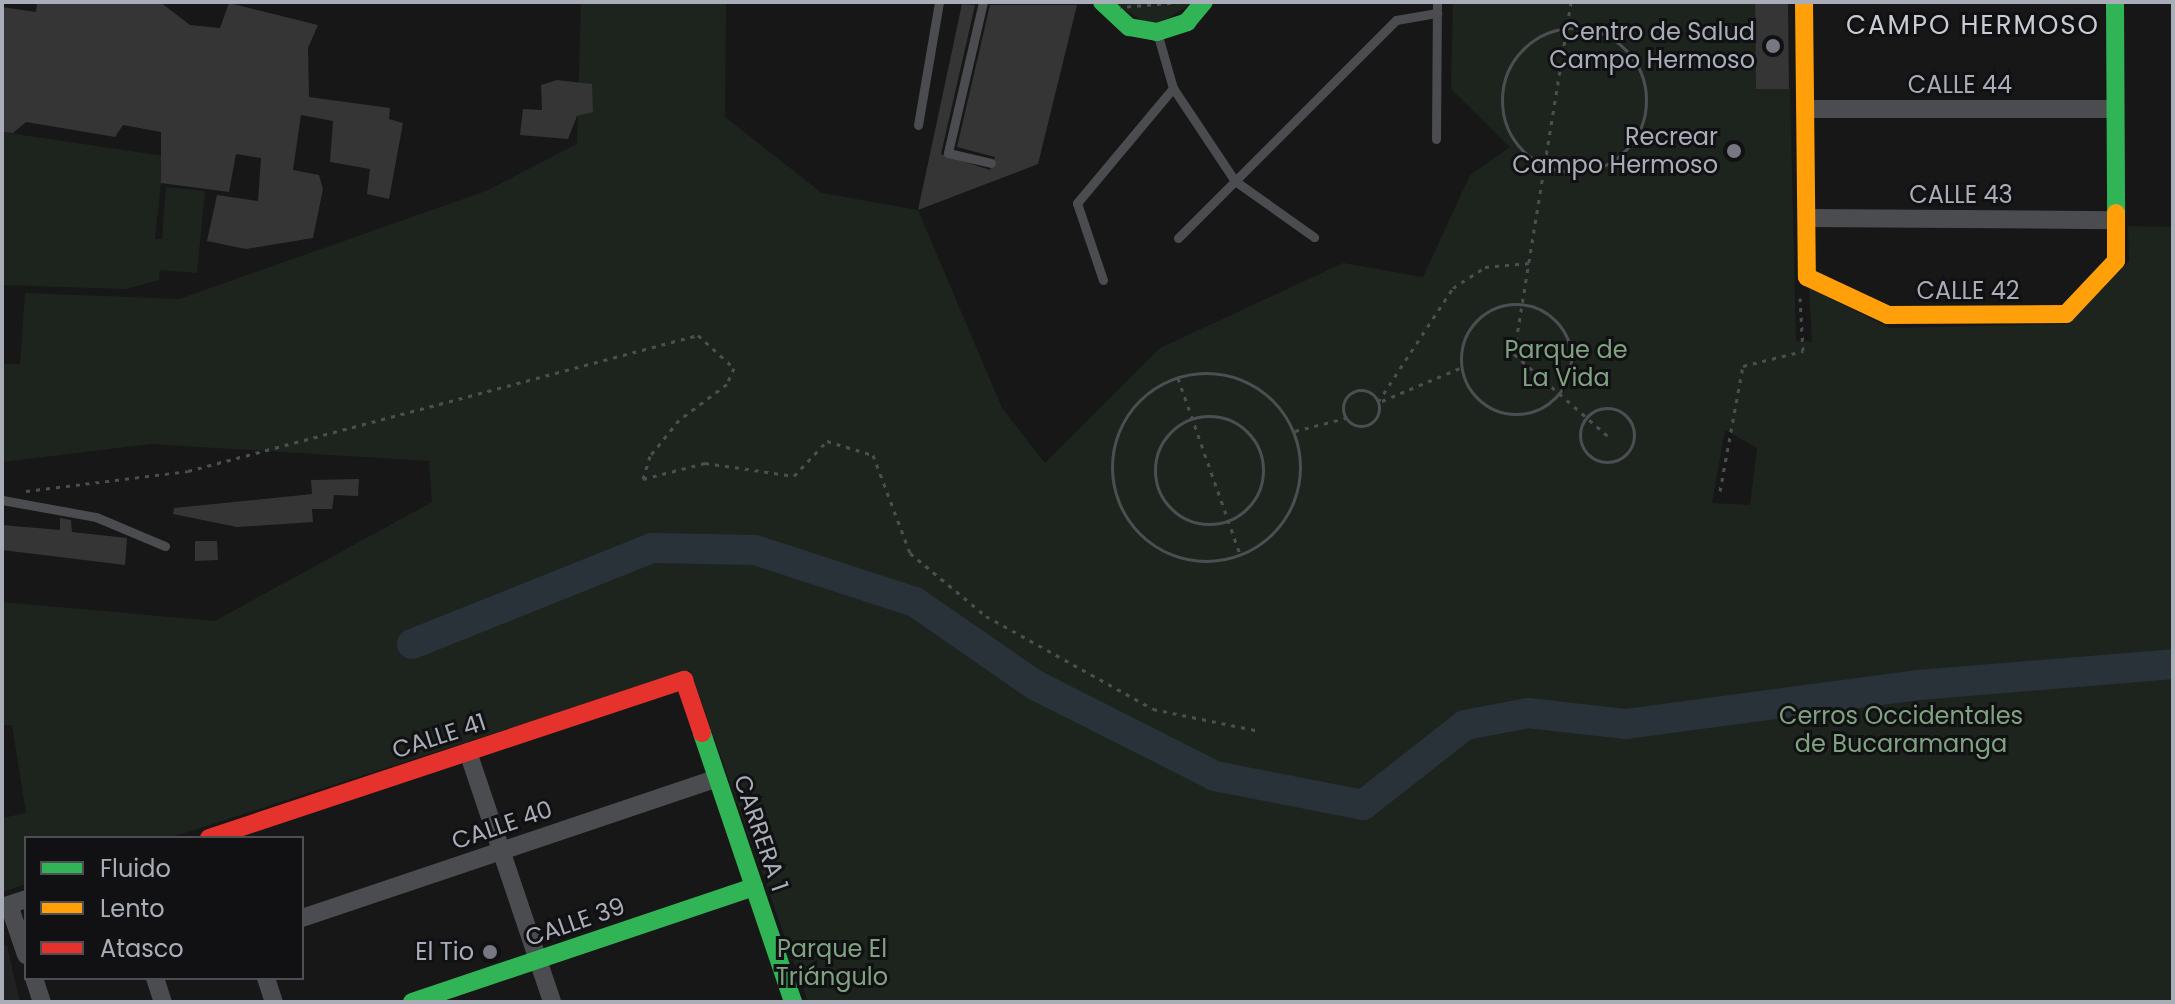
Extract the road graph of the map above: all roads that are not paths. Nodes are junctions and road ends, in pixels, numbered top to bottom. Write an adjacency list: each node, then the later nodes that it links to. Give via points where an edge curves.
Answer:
1 (939, 2): 13 (lane)
2 (983, 2): 15 (lane, via 948,153)
3 (1204, 2): 9 (street, via 1187,22)
4 (1437, 2): 8 (lane)
5 (1804, 2): 11 (street)
6 (2115, 2): 12 (street)
7 (1111, 5): 9 (street, via 1129,27)
8 (1437, 13): 14 (lane); 16 (lane, via 1396,20)
9 (1157, 32): 10 (lane)
10 (1173, 88): 16 (lane); 21 (lane, via 1077,203)
11 (1806, 109): 12 (street, CALLE 44); 17 (street)
12 (2115, 109): 18 (street)
13 (918, 125)
14 (1436, 139)
15 (991, 163)
16 (1235, 181): 19 (lane); 20 (lane)
17 (1807, 218): 18 (street, CALLE 43); 18 (street, CALLE 42, via 1807,277 1888,315 2066,314 2116,261)
18 (2115, 220)
19 (1314, 237)
20 (1178, 238)
21 (1103, 280)
22 (2, 500): 23 (lane, via 96,517)
23 (165, 546)
24 (684, 680): 25 (street, CALLE 41); 26 (street, CARRERA 1)
25 (468, 752): 27 (street, CALLE 41); 28 (street)
26 (717, 778): 28 (street, CALLE 40); 29 (street, CARRERA 1)
27 (219, 836)
28 (501, 850): 31 (street, CALLE 40); 33 (street)
29 (754, 887): 33 (street, CALLE 39); 37 (street, CARRERA 1)
30 (12, 903): 32 (street)
31 (304, 917)
32 (24, 948)
33 (538, 960): 41 (street, CALLE 39); 42 (street)
34 (35, 980): 38 (street)
35 (156, 980): 39 (street)
36 (267, 980): 40 (street)
37 (792, 999): 43 (street)
38 (42, 1002)
39 (163, 1002)
40 (274, 1002)
41 (412, 1002)
42 (552, 1002)
43 (772, 1002)

